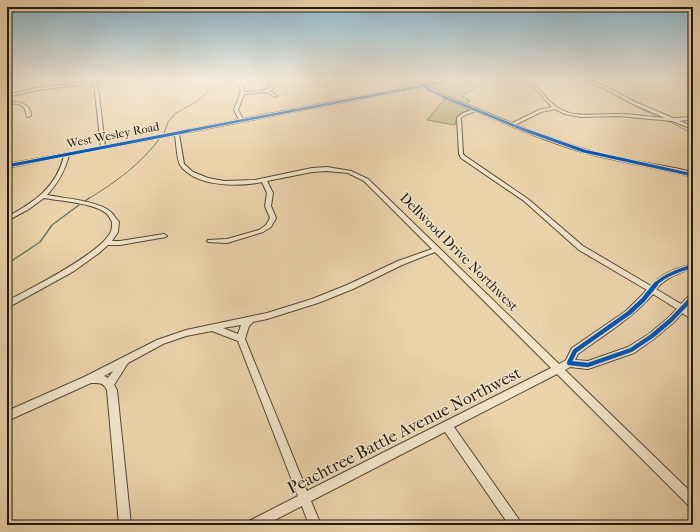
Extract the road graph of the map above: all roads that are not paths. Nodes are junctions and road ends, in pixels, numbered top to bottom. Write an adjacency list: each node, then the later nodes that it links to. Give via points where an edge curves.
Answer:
1 (20, 104): 10 (street, via 28,106)
2 (98, 104): 17 (street)
3 (238, 104): 12 (street, via 236,110)
4 (326, 104): 12 (street, West Wesley Road)
5 (461, 104): 9 (street)
6 (552, 104): 8 (street)
7 (635, 104): 13 (street)
8 (556, 108): 13 (street, via 585,117 619,115); 14 (street, via 540,111)
9 (475, 110): 14 (street); 29 (street, via 459,118 461,154 466,160 526,200 581,248)
10 (30, 116)
11 (693, 118): 13 (street)
12 (241, 120): 16 (street, West Wesley Road)
13 (676, 120): 15 (street)
14 (511, 125): 20 (street, via 590,152)
15 (693, 128)
16 (177, 133): 17 (street, West Wesley Road); 21 (street, Dellwood Drive Northwest, via 180,161 191,173 224,183)
17 (104, 148): 18 (street, West Wesley Road)
18 (67, 155): 19 (street, West Wesley Road); 22 (street, via 61,175)
19 (7, 166)
20 (693, 175)
21 (264, 181): 25 (street, via 270,193 268,206 272,218 269,226 261,231 227,241); 27 (street, Dellwood Drive Northwest, via 318,169 336,169 353,173 369,182)
22 (42, 196): 23 (street); 26 (street, via 91,205 108,212 113,217 115,225 114,233)
23 (7, 219)
24 (164, 236): 26 (street)
25 (210, 241)
26 (107, 243): 31 (street, via 86,260)
27 (437, 249): 34 (street, via 400,263 330,296); 39 (street, Dellwood Drive Northwest)
28 (693, 266): 29 (street, Peachtree Battle Avenue Northwest, via 667,275)
29 (651, 289): 32 (street); 38 (street, Peachtree Battle Avenue Northwest, via 629,313 575,351)
30 (693, 296): 32 (street)
31 (7, 305)
32 (682, 308): 33 (street); 38 (street, via 652,336 630,350 588,365)
33 (693, 317)
34 (251, 320): 35 (street); 36 (street, via 245,325)
35 (211, 328): 36 (street); 37 (street, via 174,336)
36 (241, 339): 44 (street)
37 (125, 360): 40 (street); 41 (street)
38 (569, 363): 39 (street, Peachtree Battle Avenue Northwest)
39 (558, 369): 43 (street, Peachtree Battle Avenue Northwest); 45 (street, Dellwood Drive Northwest)
40 (87, 380): 41 (street, via 104,380); 42 (street)
41 (110, 383): 46 (street)
42 (7, 416)
43 (447, 426): 44 (street, Peachtree Battle Avenue Northwest); 49 (street)
44 (305, 499): 47 (street, Peachtree Battle Avenue Northwest); 48 (street)
45 (693, 502)
46 (125, 525)
47 (254, 525)
48 (315, 525)
49 (516, 525)

